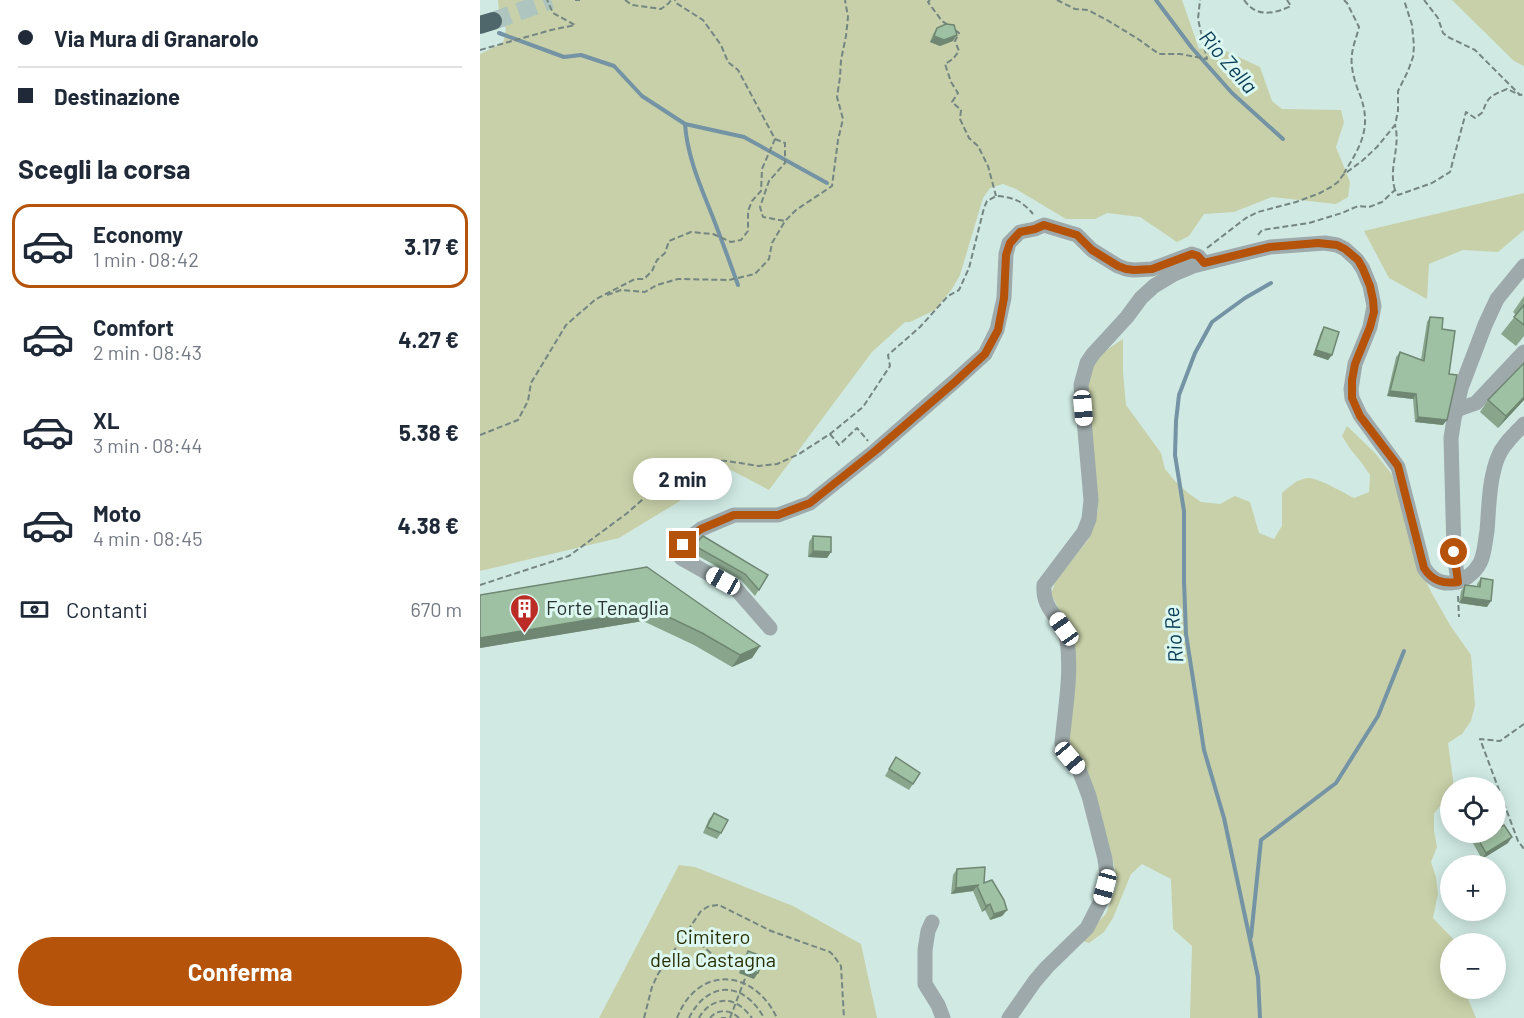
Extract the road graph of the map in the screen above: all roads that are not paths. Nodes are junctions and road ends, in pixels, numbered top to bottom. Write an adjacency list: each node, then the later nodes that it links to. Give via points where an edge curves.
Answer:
1 (1201, 260): 6 (street, via 1270,247 1324,243 1337,245 1358,260 1370,286 1374,312 1355,364 1352,398 1360,416 1398,466 1424,568 1440,582); 7 (street, via 1192,254 1152,269 1126,269 1092,250 1077,235 1044,225 1020,232 1006,255 998,330 985,354 956,381 810,503 778,515 734,515 701,529 683,545 681,558 736,589); 10 (street, via 1147,292 1094,354 1083,374 1089,519 1084,532 1044,585 1043,594 1066,637 1069,666 1062,743 1078,767 1089,796 1107,875 1101,901 1087,928 1047,967)
2 (1524, 266): 4 (street, via 1497,299)
3 (1524, 352): 4 (street, via 1476,403)
4 (1456, 410): 6 (street, via 1451,438)
5 (1524, 424): 6 (street, via 1497,458 1480,563)
6 (1458, 582)
7 (770, 628)
8 (932, 922): 9 (street, via 925,950 925,984)
9 (943, 1018)
10 (1009, 1018)

